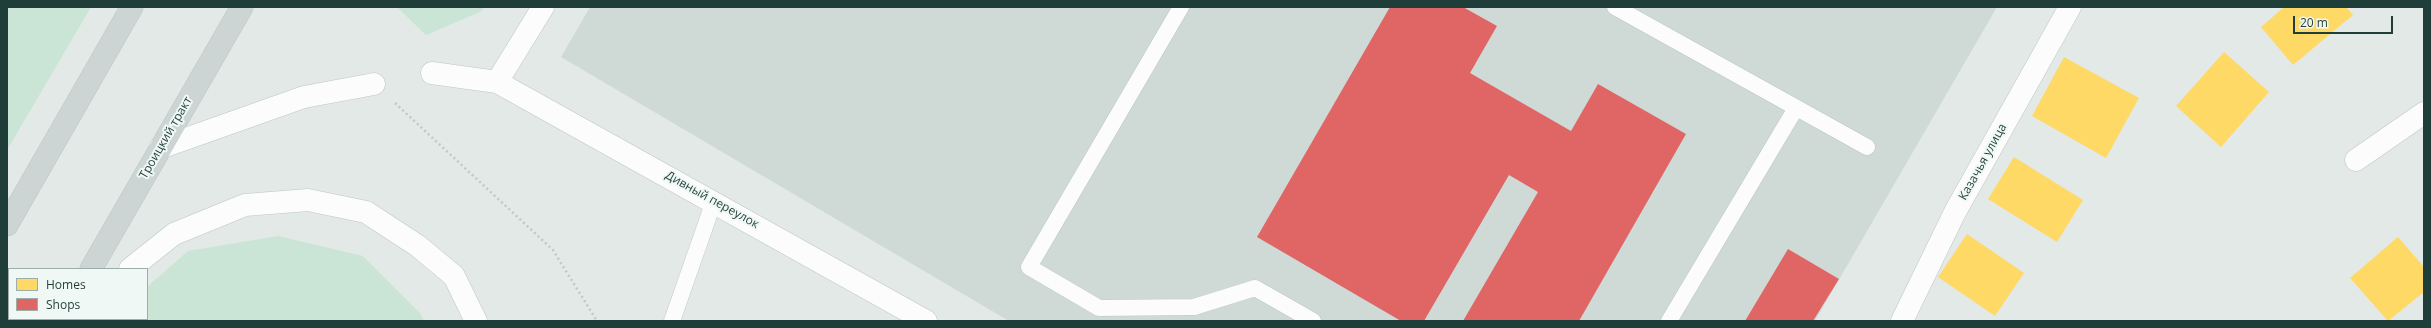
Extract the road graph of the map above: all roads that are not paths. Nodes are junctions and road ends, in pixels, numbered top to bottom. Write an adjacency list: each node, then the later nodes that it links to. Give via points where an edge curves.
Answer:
1 (132, 7): 16 (main road)
2 (242, 7): 13 (main road, Троицкий тракт)
3 (543, 7): 8 (street)
4 (1181, 7): 22 (lane, via 1029,267 1099,308 1194,307 1255,288)
5 (1615, 7): 10 (lane)
6 (2070, 7): 24 (street, Казачья улица, via 1955,212)
7 (432, 73): 8 (street)
8 (497, 82): 15 (street, Дивный переулок)
9 (374, 84): 13 (street, via 304,96)
10 (1796, 108): 12 (lane); 23 (lane)
11 (2424, 113): 14 (street)
12 (1867, 147)
13 (160, 148): 17 (main road, Троицкий тракт)
14 (2356, 160)
15 (714, 201): 20 (lane); 21 (street, Дивный переулок)
16 (7, 225)
17 (92, 268)
18 (131, 268): 19 (street, via 174,234 245,205 308,200 366,212 418,246 454,276)
19 (476, 321)
20 (672, 321)
21 (926, 321)
22 (1313, 321)
23 (1669, 321)
24 (1902, 321)

